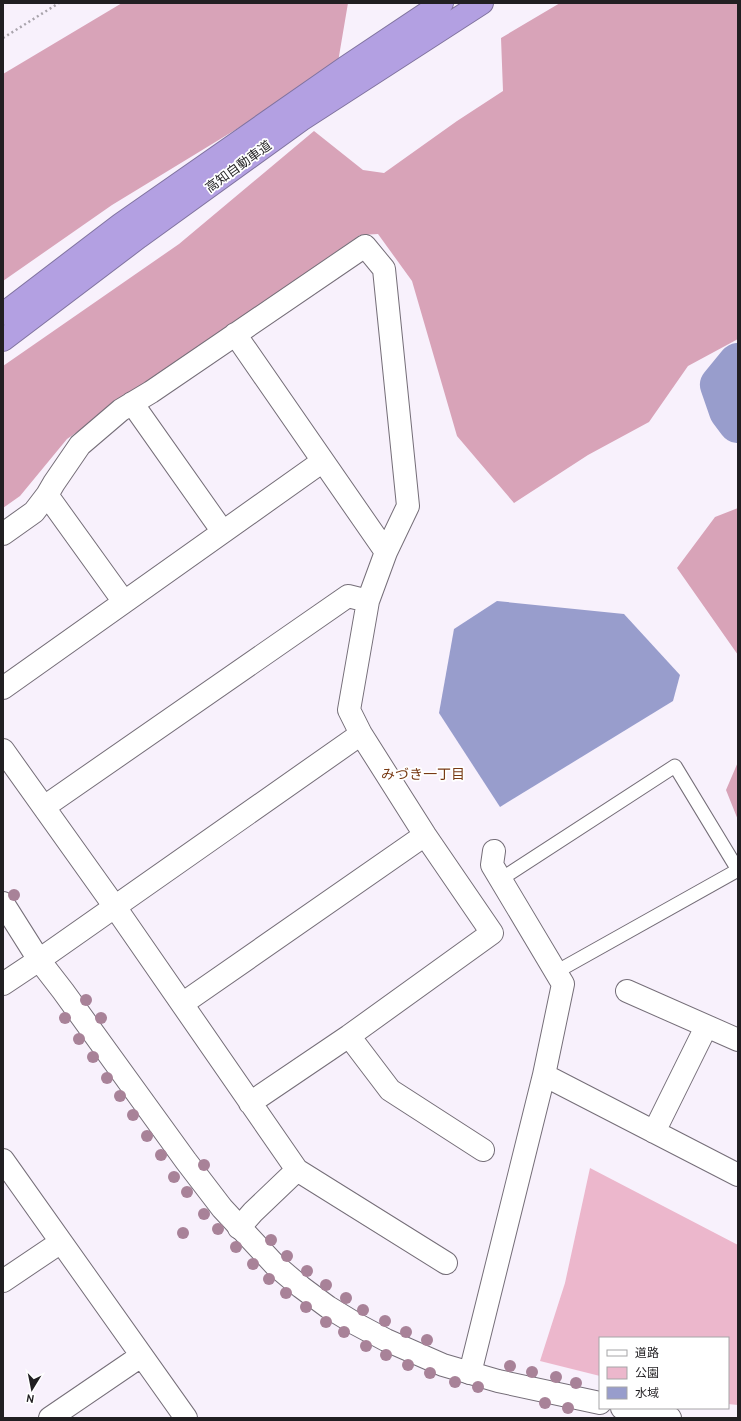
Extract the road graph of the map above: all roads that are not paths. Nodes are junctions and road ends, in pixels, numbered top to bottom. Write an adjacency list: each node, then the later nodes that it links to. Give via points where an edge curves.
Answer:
1 (442, 3): 3 (highway, 高知自動車道, via 121,224)
2 (482, 3): 5 (highway, 高知自動車道, via 301,120 139,237)
3 (3, 314)
4 (235, 334): 6 (street); 7 (street); 11 (street, via 365,246 384,269 408,506)
5 (3, 340)
6 (132, 403): 8 (street, via 80,445); 9 (street)
7 (323, 461): 9 (street); 11 (street)
8 (47, 495): 10 (street, via 34,512); 13 (street)
9 (223, 532): 13 (street)
10 (3, 534)
11 (386, 552): 12 (street)
12 (368, 601): 15 (street, via 349,710); 17 (street, via 348,596)
13 (124, 602): 14 (street)
14 (3, 688)
15 (361, 734): 18 (street); 22 (street)
16 (3, 750): 17 (street)
17 (44, 807): 22 (street)
18 (425, 835): 27 (street); 29 (street, via 492,933)
19 (494, 851): 20 (street, via 492,865)
20 (500, 879): 24 (street); 24 (lane, via 675,766 738,870)
21 (3, 903): 23 (street)
22 (115, 907): 23 (street); 27 (street)
23 (39, 960): 25 (street); 38 (street, via 186,1161)
24 (556, 972): 31 (street, via 563,984)
25 (3, 984)
26 (627, 991): 28 (street)
27 (182, 1004): 32 (street)
28 (706, 1027): 30 (street); 33 (street)
29 (349, 1036): 32 (street); 34 (street, via 390,1090)
30 (738, 1040)
31 (544, 1075): 33 (street); 43 (street)
32 (250, 1103): 36 (street)
33 (654, 1132): 37 (street)
34 (483, 1150)
35 (3, 1160): 39 (street)
36 (297, 1170): 38 (street); 40 (street)
37 (738, 1175)
38 (239, 1228): 43 (street, via 275,1265 328,1307 386,1340 443,1366)
39 (61, 1242): 41 (street); 42 (street)
40 (446, 1264)
41 (3, 1281)
42 (141, 1356): 46 (street); 47 (street)
43 (470, 1373): 44 (street)
44 (599, 1403)
45 (627, 1409): 48 (street)
46 (50, 1418)
47 (186, 1418)
48 (670, 1418)

